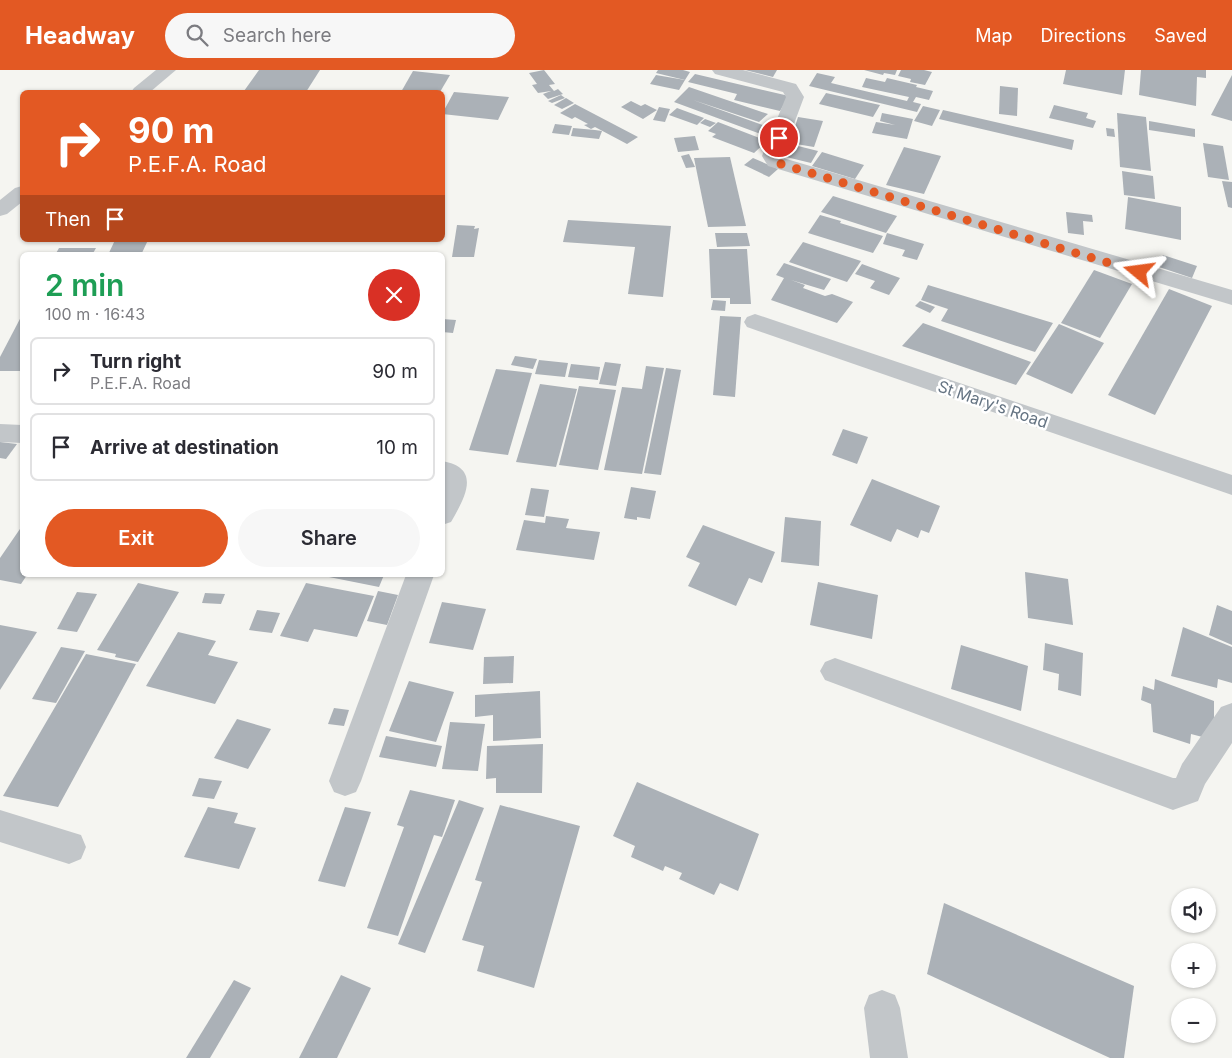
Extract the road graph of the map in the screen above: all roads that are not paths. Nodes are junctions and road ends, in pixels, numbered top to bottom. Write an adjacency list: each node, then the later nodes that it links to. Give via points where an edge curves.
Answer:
1 (167, 70): 3 (street)
2 (721, 70): 6 (street, via 790,88 795,97 772,156 775,162)
3 (142, 90)
4 (20, 194): 5 (street)
5 (0, 210)
6 (1232, 298)
7 (755, 322): 11 (street, St Mary's Road)
8 (0, 433): 9 (street)
9 (20, 434)
10 (445, 472): 12 (street, via 455,478)
11 (1232, 485)
12 (445, 509)
13 (419, 577): 16 (street)
14 (835, 671): 15 (street, via 1173,794 1187,790 1193,775)
15 (1232, 717)
16 (344, 781)
17 (0, 826): 18 (street)
18 (69, 847)
19 (882, 1008): 20 (street)
20 (889, 1058)

